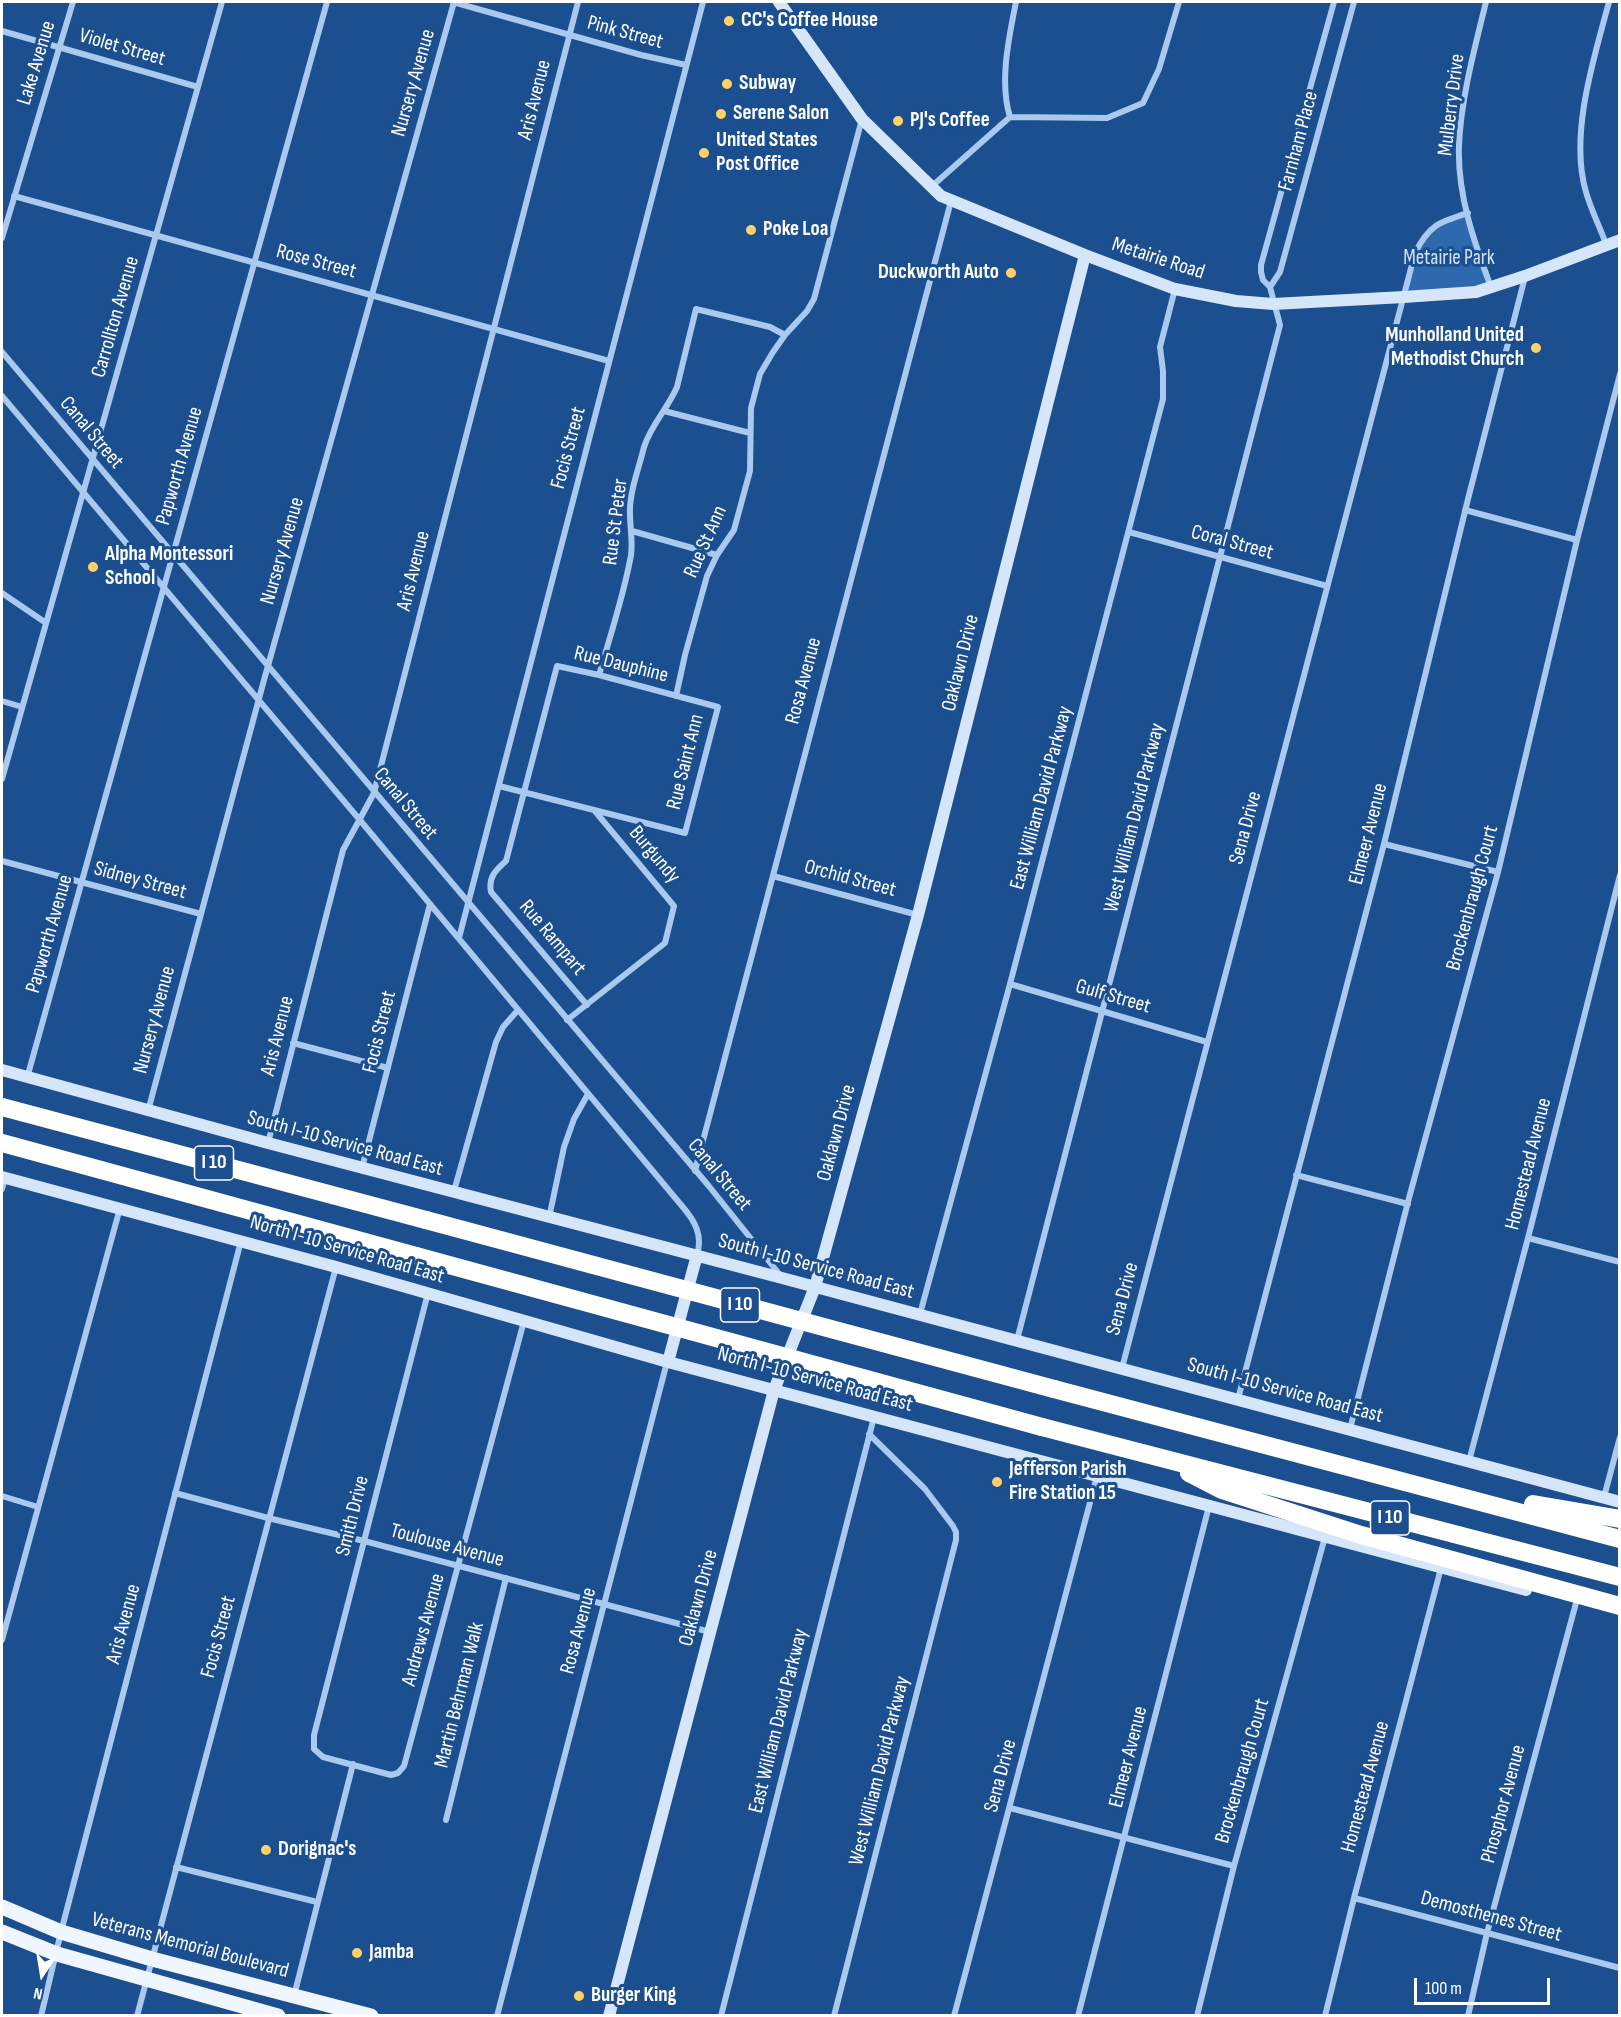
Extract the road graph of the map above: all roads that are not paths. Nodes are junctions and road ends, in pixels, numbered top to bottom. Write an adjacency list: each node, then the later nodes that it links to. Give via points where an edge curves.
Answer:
1 (73, 2): 16 (street, Lake Avenue)
2 (222, 2): 18 (street, Carrollton Avenue)
3 (327, 2): 30 (street, Papworth Avenue)
4 (454, 2): 15 (street, Pink Street); 35 (street, Nursery Avenue)
5 (578, 2): 15 (street, Aris Avenue)
6 (703, 2): 17 (street, Focis Street)
7 (779, 2): 20 (street, Metairie Road)
8 (1016, 2): 19 (street, via 1007,66 1006,103)
9 (1179, 2): 19 (street, via 1159,69 1143,103 1107,118)
10 (1334, 2): 32 (street, Farnham Place, via 1261,265 1260,272)
11 (1354, 2): 32 (street, Farnham Place, via 1280,272)
12 (1486, 2): 24 (street, Mulberry Drive, via 1469,68 1459,146)
13 (1609, 2): 28 (street, via 1588,81 1582,123 1586,190)
14 (2, 31): 16 (street, Violet Street)
15 (569, 35): 17 (street, Pink Street); 38 (street, Aris Avenue)
16 (60, 47): 18 (street, Violet Street); 22 (street, Lake Avenue)
17 (686, 65): 41 (street, Focis Street)
18 (198, 87): 25 (street, Carrollton Avenue)
19 (1010, 117): 21 (street)
20 (862, 118): 21 (street, Metairie Road); 39 (street, Rue St Ann, via 814,299)
21 (931, 188): 23 (street, Metairie Road)
22 (14, 196): 25 (street, Rose Street); 26 (street, Lake Avenue)
23 (951, 201): 29 (street, Metairie Road); 76 (street, Rosa Avenue)
24 (1467, 213): 33 (street, Mulberry Drive); 36 (street, via 1438,223 1421,240)
25 (156, 235): 30 (street, Rose Street); 46 (street, Carrollton Avenue)
26 (2, 238)
27 (1620, 240): 28 (street, Metairie Road)
28 (1606, 244): 31 (street, Metairie Road)
29 (1085, 255): 34 (street, Metairie Road); 82 (street, Oaklawn Drive)
30 (255, 262): 35 (street, Rose Street); 52 (street, Papworth Avenue)
31 (1526, 276): 33 (street, Metairie Road); 48 (street, Elmeer Avenue)
32 (1269, 287): 37 (street, Farnham Place)
33 (1491, 288): 36 (street, Metairie Road)
34 (1175, 289): 37 (street, Metairie Road); 50 (street, East William David Parkway, via 1160,347 1163,399)
35 (372, 295): 38 (street, Rose Street); 59 (street, Nursery Avenue)
36 (1404, 297): 37 (street, Metairie Road); 56 (street, Sena Drive)
37 (1273, 304): 54 (street, West William David Parkway, via 1280,325)
38 (493, 329): 41 (street, Rose Street); 67 (street, Aris Avenue)
39 (785, 335): 44 (street, Rue St Peter, via 770,327 696,309 677,387); 45 (street, Rue St Ann, via 760,374 751,408)
40 (2, 352): 46 (street, Canal Street)
41 (609, 361): 66 (street, Focis Street)
42 (1620, 374): 51 (street, Brockenbraugh Court)
43 (2, 396): 47 (street, Canal Street)
44 (664, 411): 45 (street); 49 (street, Rue St Peter, via 645,444 631,501)
45 (750, 433): 53 (street, Rue St Ann, via 750,471 734,530)
46 (92, 459): 47 (street, Carrollton Avenue); 52 (street, Canal Street)
47 (83, 491): 55 (street, Canal Street); 58 (street, Carrollton Avenue)
48 (1465, 510): 51 (street); 72 (street, Elmeer Avenue)
49 (632, 531): 53 (street); 60 (street, Rue St Peter, via 629,566)
50 (1129, 532): 54 (street, Coral Street); 84 (street, East William David Parkway)
51 (1577, 540): 74 (street, Brockenbraugh Court)
52 (172, 554): 55 (street, Papworth Avenue); 59 (street, Canal Street)
53 (717, 555): 61 (street, Rue St Ann, via 701,594)
54 (1219, 556): 56 (street, Coral Street); 87 (street, West William David Parkway)
55 (163, 586): 62 (street, Canal Street); 77 (street, Papworth Avenue)
56 (1327, 586): 89 (street, Sena Drive)
57 (2, 592): 58 (street)
58 (46, 623): 64 (street, Carrollton Avenue)
59 (268, 667): 62 (street, Nursery Avenue); 67 (street, Canal Street)
60 (600, 675): 61 (street, Rue Dauphine); 68 (street, Rue Dauphine, via 557,666)
61 (676, 696): 71 (street, Rue Saint Ann, via 717,707)
62 (259, 700): 70 (street, Canal Street); 81 (street, Nursery Avenue)
63 (2, 701): 64 (street)
64 (22, 707): 65 (street, Carrollton Avenue)
65 (2, 779)
66 (499, 786): 68 (street, Burgundy); 79 (street, Focis Street)
67 (374, 792): 70 (street, Aris Avenue); 79 (street, Canal Street)
68 (524, 792): 69 (street, Burgundy); 85 (street, Rue Rampart, via 506,861 491,878 491,892)
69 (594, 810): 71 (street, Burgundy); 85 (street, Burgundy, via 675,906 665,943)
70 (359, 819): 80 (street, Canal Street); 90 (street, Aris Avenue, via 343,850)
71 (685, 833)
72 (1384, 844): 74 (street); 101 (street, Elmeer Avenue)
73 (2, 861): 77 (street, Sidney Street)
74 (1498, 872): 104 (street, Brockenbraugh Court)
75 (1620, 875): 78 (street, Homestead Avenue)
76 (773, 876): 82 (street, Orchid Street); 100 (street, Rosa Avenue)
77 (82, 882): 81 (street, Sidney Street); 93 (street, Papworth Avenue)
78 (1616, 900): 107 (street, Homestead Avenue)
79 (468, 903): 83 (street, Focis Street); 88 (street, Canal Street)
80 (430, 904): 83 (street, Canal Street); 91 (street, Focis Street)
81 (201, 914): 96 (street, Nursery Avenue)
82 (918, 915): 113 (street, Oaklawn Drive)
83 (459, 938): 86 (street, Canal Street)
84 (1010, 984): 87 (street, Gulf Street); 115 (street, East William David Parkway)
85 (586, 1005): 88 (street)
86 (518, 1010): 94 (street, Canal Street); 103 (street, via 496,1042)
87 (1102, 1011): 89 (street, Gulf Street); 117 (street, West William David Parkway)
88 (567, 1020): 100 (street, Canal Street)
89 (1207, 1042): 119 (street, Sena Drive)
90 (293, 1043): 91 (street); 98 (street, Aris Avenue)
91 (388, 1068): 99 (street, Focis Street)
92 (2, 1070): 93 (street, South I-10 Service Road East)
93 (27, 1078): 96 (street, South I-10 Service Road East)
94 (588, 1094): 106 (street, via 564,1147); 109 (street, Canal Street, via 693,1219 699,1232)
95 (2, 1107): 129 (highway, I 10, bridge)
96 (148, 1111): 98 (street, South I-10 Service Road East)
97 (2, 1143): 126 (highway, I 10, bridge)
98 (268, 1143): 99 (street, South I-10 Service Road East)
99 (362, 1168): 103 (street, South I-10 Service Road East)
100 (695, 1171): 112 (street, Canal Street)
101 (1296, 1175): 104 (street); 121 (street, Elmeer Avenue)
102 (3, 1181): 105 (street, North I-10 Service Road East)
103 (454, 1193): 106 (street, South I-10 Service Road East)
104 (1408, 1204): 123 (street, Brockenbraugh Court)
105 (120, 1208): 108 (street, North I-10 Service Road East); 135 (street)
106 (549, 1218): 109 (street, South I-10 Service Road East)
107 (1528, 1238): 110 (street); 127 (street, Homestead Avenue)
108 (241, 1241): 111 (street, North I-10 Service Road East); 130 (street, Aris Avenue)
109 (697, 1255): 112 (street, South I-10 Service Road East); 118 (street, Rosa Avenue)
110 (1620, 1262)
111 (336, 1267): 114 (street, North I-10 Service Road East); 136 (street, Focis Street)
112 (782, 1278): 113 (street, South I-10 Service Road East)
113 (815, 1287): 115 (street, South I-10 Service Road East); 120 (street, Oaklawn Drive)
114 (428, 1293): 116 (street, North I-10 Service Road East); 140 (street, Smith Drive)
115 (920, 1314): 117 (street, South I-10 Service Road East)
116 (524, 1320): 118 (street, North I-10 Service Road East); 141 (street, Andrews Avenue)
117 (1017, 1340): 119 (street, South I-10 Service Road East)
118 (668, 1362): 120 (street, North I-10 Service Road East); 146 (street, Rosa Avenue)
119 (1122, 1368): 121 (street, South I-10 Service Road East)
120 (774, 1389): 122 (street, North I-10 Service Road East); 149 (street, Oaklawn Drive)
121 (1238, 1399): 123 (street, South I-10 Service Road East)
122 (874, 1415): 124 (street); 128 (street, North I-10 Service Road East)
123 (1350, 1429): 127 (street, South I-10 Service Road East)
124 (869, 1434): 175 (street, East William David Parkway); 176 (street, West William David Parkway, via 925,1490 956,1534)
125 (1620, 1437): 132 (street)
126 (1161, 1458): 143 (highway, I 10); 147 (highway, via 1221,1490 1267,1505)
127 (1469, 1461): 132 (street, South I-10 Service Road East)
128 (1097, 1475): 134 (street, North I-10 Service Road East); 152 (street, Sena Drive)
129 (1394, 1479): 137 (highway); 139 (highway, I 10)
130 (175, 1493): 136 (street, Toulouse Avenue); 161 (street, Aris Avenue)
131 (2, 1496): 135 (street)
132 (1604, 1497): 133 (street, South I-10 Service Road East)
133 (1620, 1502)
134 (1210, 1506): 138 (street, North I-10 Service Road East); 154 (street, Elmeer Avenue)
135 (38, 1507): 150 (street)
136 (268, 1518): 140 (street, Toulouse Avenue); 156 (street, Focis Street)
137 (1620, 1519)
138 (1325, 1536): 142 (street, North I-10 Service Road East); 155 (street, Brockenbraugh Court)
139 (1620, 1539)
140 (364, 1541): 141 (street, Toulouse Avenue); 151 (street, Smith Drive, via 314,1735 314,1749 323,1757)
141 (458, 1566): 144 (street, Toulouse Avenue); 151 (street, Andrews Avenue, via 404,1766 390,1775)
142 (1441, 1567): 145 (street, North I-10 Service Road East); 157 (street, Homestead Avenue)
143 (1620, 1577)
144 (506, 1578): 146 (street, Toulouse Avenue); 153 (street, Martin Behrman Walk)
145 (1576, 1603): 148 (street, North I-10 Service Road East); 162 (street, Phosphor Avenue)
146 (606, 1605): 149 (street, Toulouse Avenue); 173 (street, Rosa Avenue)
147 (1620, 1606)
148 (1620, 1615)
149 (710, 1632): 174 (street, Oaklawn Drive)
150 (2, 1640)
151 (353, 1764): 158 (street)
152 (1010, 1808): 154 (street); 177 (street, Sena Drive)
153 (446, 1820)
154 (1125, 1838): 155 (street); 178 (street, Elmeer Avenue)
155 (1233, 1866): 179 (street, Brockenbraugh Court)
156 (176, 1867): 158 (street); 164 (street, Focis Street)
157 (1354, 1898): 162 (street, Demosthenes Street); 180 (street, Homestead Avenue)
158 (317, 1902): 167 (street)
159 (2, 1907): 161 (main road, Veterans Memorial Boulevard)
160 (2, 1932): 163 (main road, Veterans Memorial Boulevard)
161 (61, 1932): 163 (street, Aris Avenue); 164 (main road, Veterans Memorial Boulevard)
162 (1486, 1933): 165 (street, Demosthenes Street); 181 (street, Phosphor Avenue)
163 (57, 1954): 166 (main road, Veterans Memorial Boulevard); 169 (street, Aris Avenue)
164 (152, 1959): 166 (street, Focis Street); 167 (main road, Veterans Memorial Boulevard)
165 (1620, 1968)
166 (146, 1980): 168 (main road, Veterans Memorial Boulevard); 170 (street, Focis Street)
167 (294, 1996): 168 (main road, via 288,2005 279,2007); 172 (main road, Veterans Memorial Boulevard)
168 (214, 1998): 171 (main road, Veterans Memorial Boulevard)
169 (41, 2016)
170 (137, 2016)
171 (278, 2016)
172 (371, 2016)
173 (497, 2016)
174 (609, 2016)
175 (721, 2016)
176 (834, 2016)
177 (954, 2016)
178 (1078, 2016)
179 (1197, 2016)
180 (1325, 2016)
181 (1468, 2016)

